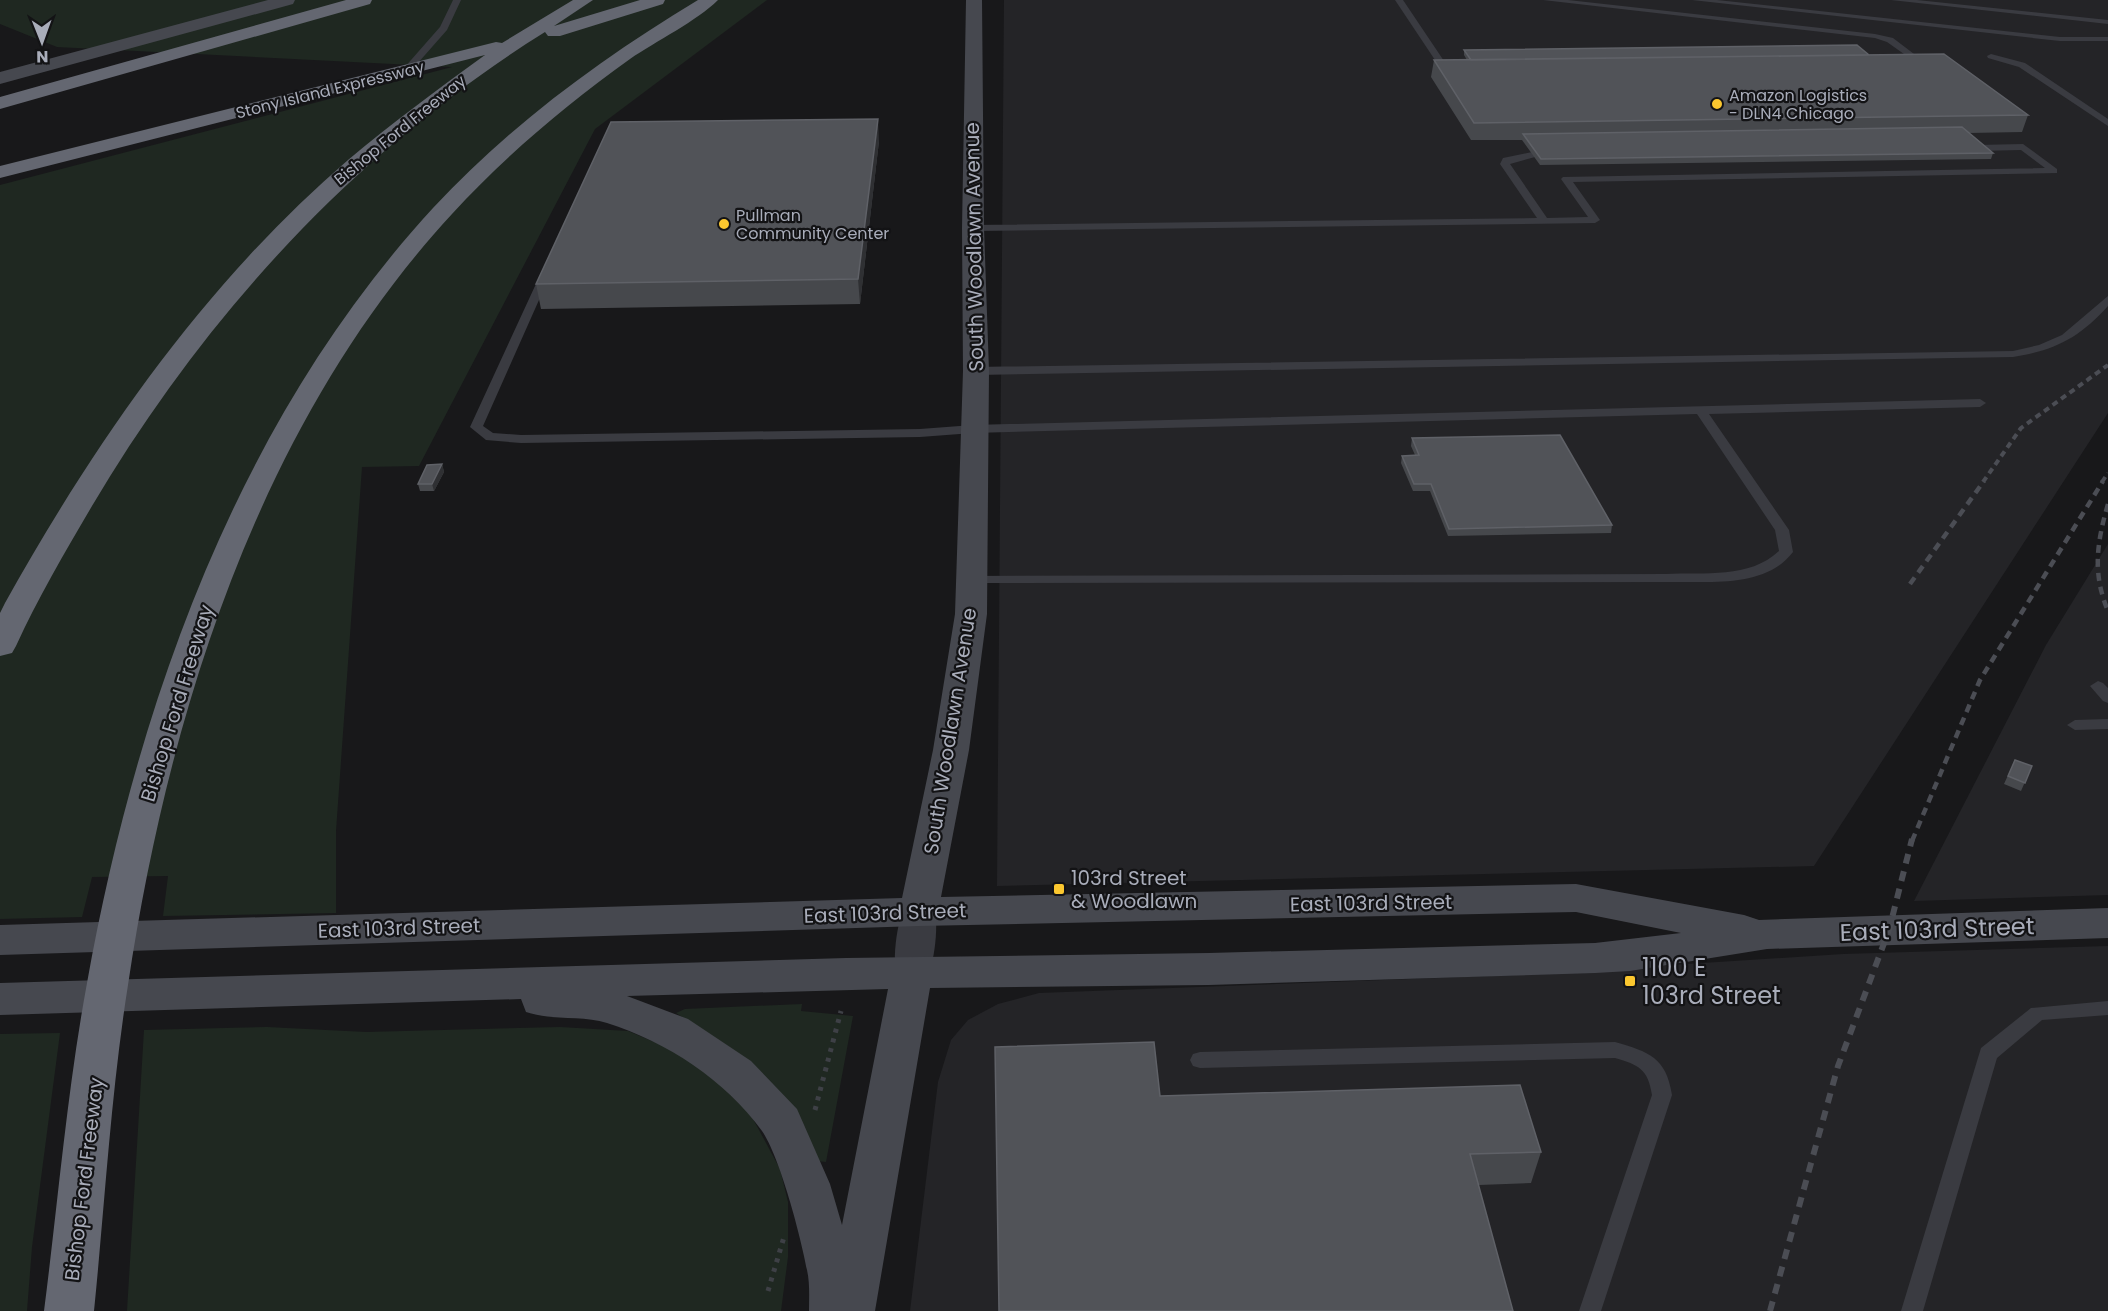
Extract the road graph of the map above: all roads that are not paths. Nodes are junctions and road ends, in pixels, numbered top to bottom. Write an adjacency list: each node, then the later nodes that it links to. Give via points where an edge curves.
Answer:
1 (288, 0): 18 (main road)
2 (364, 0): 19 (highway)
3 (457, 0): 17 (lane, via 444,28)
4 (585, 0): 33 (highway, Bishop Ford Freeway, via 466,76 349,168 280,235 194,333 134,413 81,497)
5 (657, 0): 17 (highway, Stony Island Expressway, via 551,33)
6 (710, 0): 45 (highway, Bishop Ford Freeway, via 594,75 542,116 460,193 410,248 368,303 318,377 256,488 210,594 180,677 127,876 109,973)
7 (974, 0): 25 (main road, South Woodlawn Avenue)
8 (1399, 0): 16 (lane, via 1442,63)
9 (1547, 0): 15 (lane, via 1875,36 1890,39 1914,57)
10 (1696, 0): 13 (lane, via 2060,39)
11 (1895, 0): 12 (lane)
12 (2108, 22)
13 (2108, 39)
14 (1990, 56): 20 (lane, via 2022,64)
15 (1894, 57)
16 (1469, 63)
17 (407, 70): 23 (highway, Stony Island Expressway)
18 (0, 78)
19 (0, 103)
20 (2108, 123)
21 (1977, 147): 24 (lane, via 2023,147 2055,171 1566,179 1595,220)
22 (1532, 154): 24 (lane, via 1514,157 1505,164)
23 (0, 172)
24 (1544, 221): 25 (lane)
25 (973, 228): 28 (main road, South Woodlawn Avenue)
26 (549, 265): 31 (lane, via 476,427 490,437 920,433)
27 (2108, 299): 28 (lane, via 2062,342 2042,351 2013,354)
28 (976, 371): 31 (main road, South Woodlawn Avenue)
29 (1980, 403): 30 (lane)
30 (1700, 410): 31 (lane); 32 (lane, via 1782,530 1786,552 1772,565 1746,575)
31 (973, 429): 32 (main road, South Woodlawn Avenue)
32 (971, 579): 36 (main road, South Woodlawn Avenue, via 971,614 951,750)
33 (0, 646)
34 (2108, 724): 35 (lane)
35 (2075, 725)
36 (919, 912): 38 (main road, East 103rd Street, via 1576,898); 39 (main road, East 103rd Street); 40 (street, South Woodlawn Avenue)
37 (2108, 923): 38 (main road, East 103rd Street)
38 (1767, 934): 40 (main road, East 103rd Street, via 1629,957)
39 (0, 940)
40 (912, 973): 41 (main road, East 103rd Street); 47 (main road, South Woodlawn Avenue)
41 (369, 988): 42 (main road, East 103rd Street); 46 (main road, via 608,1006 673,1031 736,1073 781,1122 807,1184 832,1272)
42 (0, 999)
43 (2108, 1008): 49 (lane, via 2038,1013 1988,1054)
44 (1200, 1060): 48 (lane, via 1615,1050 1645,1059 1660,1076 1662,1095)
45 (69, 1311)
46 (834, 1311)
47 (850, 1311)
48 (1590, 1311)
49 (1912, 1311)

